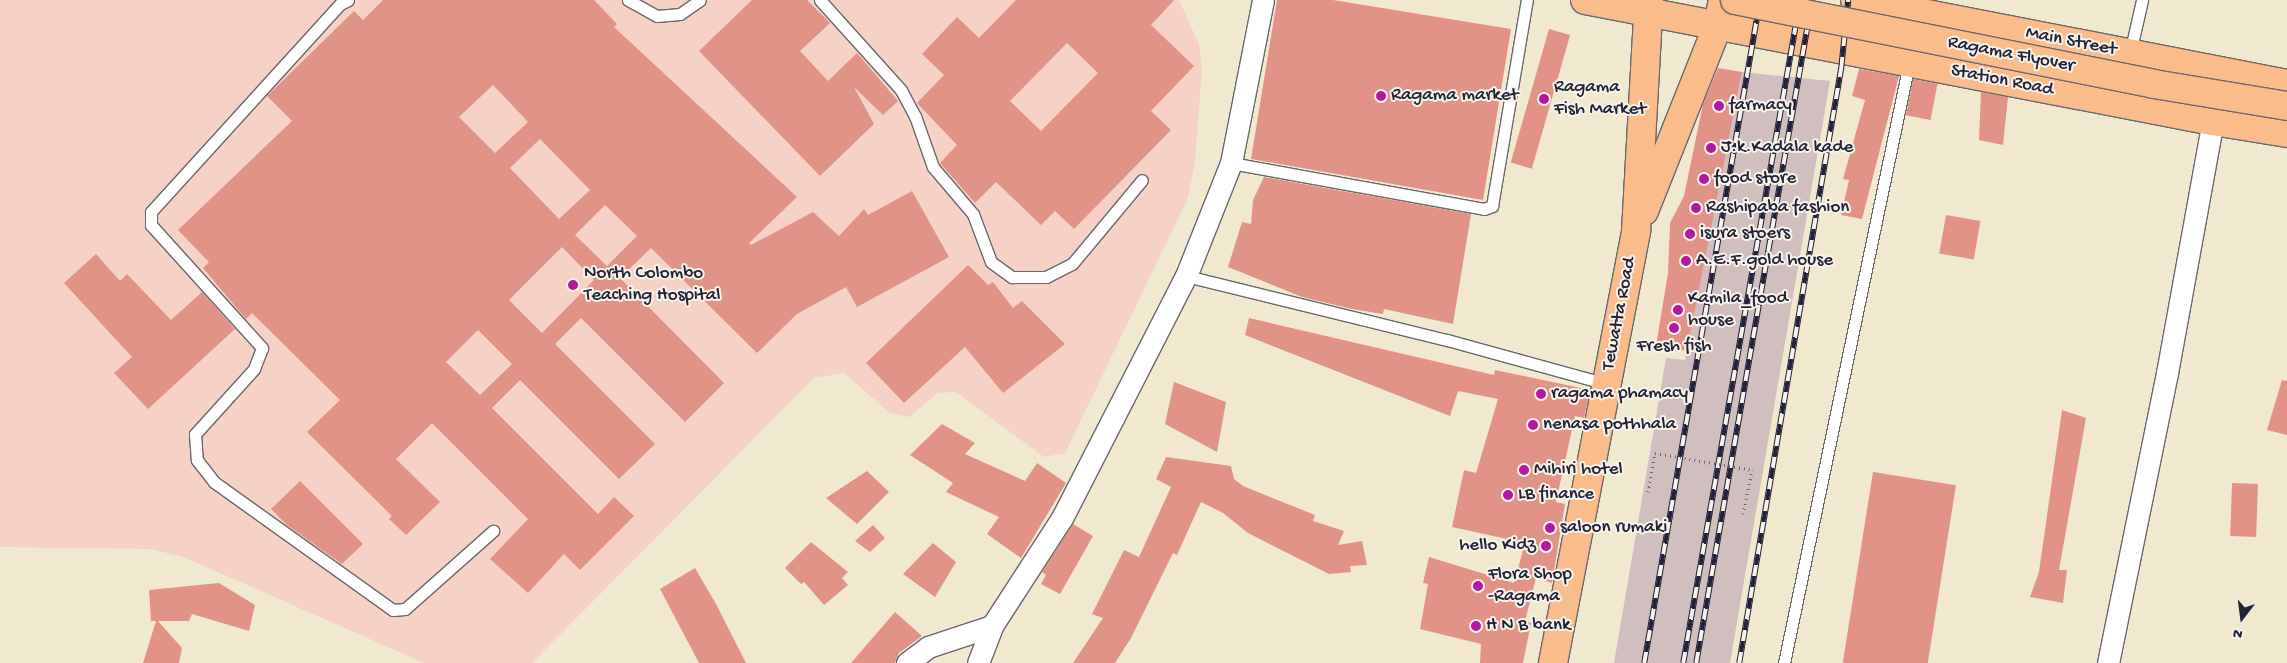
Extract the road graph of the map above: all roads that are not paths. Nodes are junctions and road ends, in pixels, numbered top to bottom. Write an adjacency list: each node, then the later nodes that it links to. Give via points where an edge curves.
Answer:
1 (348, 0): 24 (lane, via 340,4 151,212 151,225 262,348 254,369 194,434 197,460 214,482 393,610 405,609)
2 (628, 0): 3 (lane, via 657,16 680,14)
3 (700, 0)
4 (820, 0): 20 (lane, via 901,90 915,116 932,167 973,214 991,262 1012,277 1046,277 1072,264)
5 (1263, 0): 19 (street)
6 (1527, 0): 19 (lane, via 1492,206 1484,209)
7 (1586, 0): 11 (main road, Station Road)
8 (1735, 0): 16 (main road, Ragama Flyover, bridge, via 2154,84)
9 (2142, 0): 13 (lane)
10 (1869, 1): 13 (main road, Main Street)
11 (1648, 6): 12 (main road, Station Road); 21 (main road, Tewatta Road)
12 (1720, 13): 14 (main road, Station Road); 21 (main road, Tewatta Road)
13 (2130, 54): 15 (main road, Main Street)
14 (1910, 63): 17 (main road, Station Road); 29 (lane)
15 (2287, 84)
16 (2287, 106)
17 (2213, 121): 18 (main road, Station Road); 30 (street, via 2167,373)
18 (2287, 132)
19 (1231, 163): 22 (street)
20 (1142, 180)
21 (1636, 231): 23 (main road, Tewatta Road)
22 (1186, 276): 23 (lane, via 1447,340); 25 (street, via 1062,518)
23 (1607, 384): 28 (main road, Tewatta Road)
24 (493, 531)
25 (992, 626): 26 (street, via 928,647); 27 (street)
26 (907, 663)
27 (978, 663)
28 (1553, 663)
29 (1784, 663)
30 (2108, 663)

